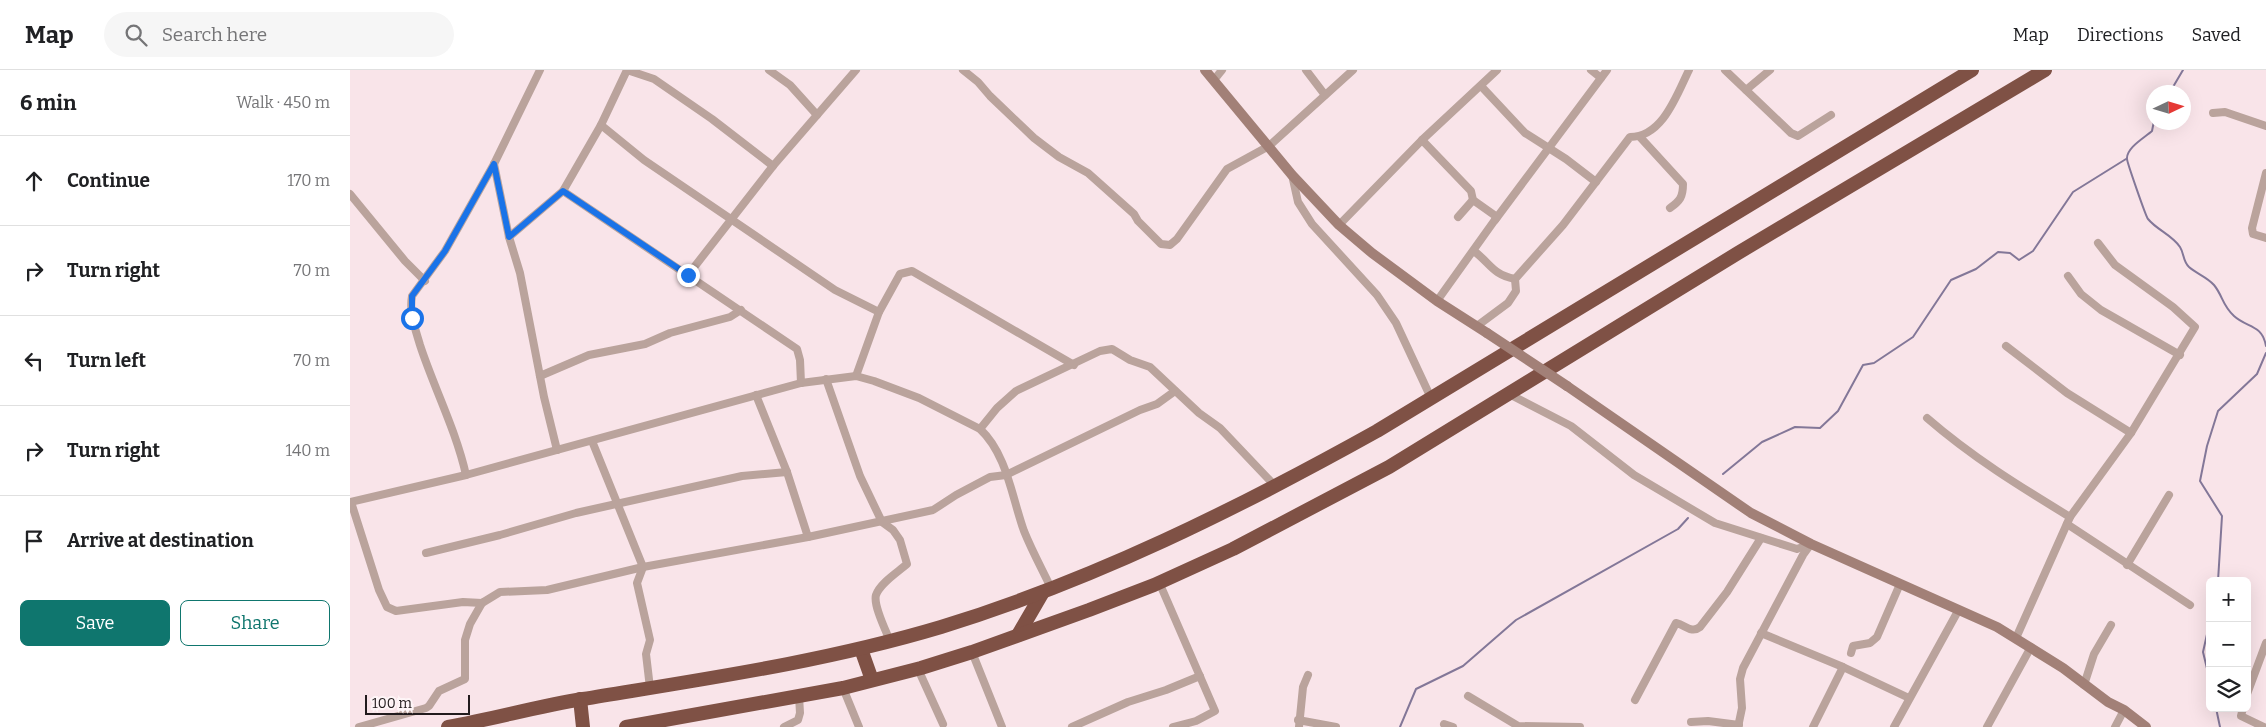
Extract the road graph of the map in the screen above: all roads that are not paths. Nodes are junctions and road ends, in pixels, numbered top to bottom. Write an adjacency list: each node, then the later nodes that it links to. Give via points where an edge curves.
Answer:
1 (540, 70): 32 (street)
2 (627, 70): 26 (street); 33 (street, via 654,79)
3 (769, 70): 24 (street, via 790,85)
4 (856, 70): 24 (street)
5 (963, 70): 30 (street, via 1034,138 1058,157 1088,173 1134,214 1161,244 1170,245 1177,239 1227,169)
6 (1205, 70): 19 (main road)
7 (1222, 70): 19 (street)
8 (1306, 70): 22 (street)
9 (1353, 70): 22 (street)
10 (1497, 70): 20 (street)
11 (1591, 70): 18 (street)
12 (1607, 70): 18 (street)
13 (1689, 70): 28 (street, via 1669,111)
14 (1725, 70): 21 (street)
15 (1770, 70): 21 (street)
16 (1972, 70): 67 (highway)
17 (2045, 70): 65 (highway)
18 (1601, 78): 31 (street)
19 (1214, 80): 30 (main road)
20 (1481, 86): 29 (street); 31 (street, via 1525,133)
21 (1746, 90): 25 (street, via 1785,128 1798,136)
22 (1325, 95): 30 (street)
23 (2213, 113): 27 (street, via 2225,112)
24 (817, 115): 33 (street)
25 (1831, 115)
26 (601, 126): 37 (street); 42 (street, via 644,160)
27 (2266, 126)
28 (1640, 137): 36 (street, via 1630,137); 40 (street, via 1683,184 1680,201)
29 (1422, 140): 39 (street, via 1471,191); 44 (street)
30 (1269, 146): 35 (main road)
31 (1547, 148): 36 (street); 43 (street)
32 (494, 164): 45 (street); 52 (street)
33 (773, 166): 42 (street)
34 (2266, 173): 46 (street, via 2252,228 2253,234)
35 (1292, 175): 44 (main road); 67 (street, via 1298,202 1312,224 1377,295 1396,324)
36 (1596, 182): 51 (street)
37 (563, 191): 45 (street); 49 (street)
38 (350, 194): 52 (street)
39 (1474, 200): 41 (street); 43 (street, via 1497,217)
40 (1670, 208)
41 (1458, 217)
42 (731, 218): 49 (street); 55 (street, via 835,290)
43 (1495, 220): 48 (street)
44 (1339, 225): 53 (main road)
45 (509, 237): 60 (street, via 520,273)
46 (2266, 238)
47 (2098, 243): 58 (street, via 2115,265 2195,326)
48 (1474, 251): 51 (street, via 1502,276); 53 (street)
49 (688, 275): 54 (street)
50 (2068, 276): 58 (street, via 2081,294 2101,310)
51 (1515, 279): 56 (street, via 1516,291 1508,303)
52 (425, 281): 74 (street, via 412,296 412,318 429,373 461,451)
53 (1437, 301): 56 (main road)
54 (741, 310): 60 (street, via 730,317 645,344 589,356); 63 (street, via 797,349)
55 (879, 312): 59 (street, via 900,274 912,271); 61 (street)
56 (1476, 326): 84 (main road, bridge, via 1751,513)
57 (2006, 346): 70 (street, via 2066,393)
58 (2180, 355): 70 (street)
59 (1074, 364): 64 (street, via 1112,349 1150,367); 69 (street, via 1016,391)
60 (540, 376): 72 (street)
61 (856, 376): 62 (street); 69 (street, via 919,398)
62 (826, 379): 63 (street); 81 (street, via 860,476)
63 (801, 383): 66 (street)
64 (1175, 391): 75 (street, via 1158,404); 76 (street, via 1220,428)
65 (1509, 394): 83 (street, via 1571,426 1634,475 1715,524); 88 (highway, via 1389,467 1233,548)
66 (756, 395): 71 (street); 73 (street)
67 (1431, 398): 76 (highway, via 1377,432)
68 (1927, 418): 80 (street, via 1960,446)
69 (980, 429): 75 (street, via 994,448)
70 (2131, 433): 80 (street)
71 (592, 441): 72 (street); 79 (street)
72 (557, 450): 74 (street)
73 (787, 472): 79 (street, via 742,476); 82 (street)
74 (466, 474): 78 (street)
75 (1006, 475): 81 (street, via 990,477 933,510); 90 (street)
76 (1276, 487): 90 (highway, via 1134,555)
77 (2169, 495): 86 (street)
78 (351, 502): 91 (street, via 388,607 396,611 463,602)
79 (618, 504): 85 (street); 87 (street)
80 (2068, 520): 86 (street); 97 (street)
81 (882, 522): 82 (street); 98 (street, via 900,540 907,564 876,596 876,605)
82 (808, 538): 87 (street)
83 (1761, 538): 84 (street, via 1797,549); 117 (street, via 1700,627 1690,631 1676,624)
84 (1811, 544): 89 (main road); 95 (street)
85 (426, 553)
86 (2127, 565): 92 (street)
87 (643, 567): 91 (street, via 547,590 500,592); 111 (street, via 637,583 650,640 646,654)
88 (1159, 582): 96 (highway); 106 (street)
89 (1900, 584): 93 (main road); 103 (street, via 1877,637 1870,643 1853,646)
90 (1047, 590): 96 (highway); 98 (highway)
91 (482, 603): 125 (street, via 465,640 465,678 442,688 426,708)
92 (2190, 605)
93 (1958, 611): 97 (main road); 115 (street)
94 (2112, 625): 110 (street, via 2094,654)
95 (1761, 633): 104 (street); 124 (street, via 1740,679 1742,708)
96 (1018, 635): 102 (highway)
97 (2016, 638): 100 (main road)
98 (890, 641): 101 (highway)
99 (2266, 643): 109 (street)
100 (2031, 647): 110 (main road); 140 (street)
101 (861, 649): 108 (highway); 111 (highway)
102 (972, 652): 105 (highway); 131 (street)
103 (1850, 653)
104 (1843, 667): 115 (street); 138 (street)
105 (918, 669): 108 (highway); 121 (street)
106 (1200, 676): 132 (street); 133 (street, via 1215,711 1196,721)
107 (1308, 676): 122 (street, via 1303,687)
108 (872, 680): 112 (highway)
109 (2251, 683)
110 (2084, 685): 118 (main road)
111 (650, 688): 116 (highway)
112 (843, 688): 113 (highway); 130 (street)
113 (799, 696): 128 (highway); 129 (street, via 798,720)
114 (1468, 696): 136 (street)
115 (1909, 698): 139 (street)
116 (580, 699): 126 (highway); 127 (highway)
117 (1635, 700)
118 (2124, 710): 141 (street); 142 (main road)
119 (2242, 712): 143 (street, via 2241,716)
120 (1691, 722): 124 (street)
121 (943, 724)
122 (1298, 724): 134 (street)
123 (1444, 724): 135 (street)
124 (1739, 726)
125 (358, 727)
126 (448, 727)
127 (583, 727)
128 (626, 727)
129 (784, 727)
130 (859, 727)
131 (1002, 727)
132 (1072, 727)
133 (1173, 727)
134 (1336, 727)
135 (1453, 727)
136 (1518, 727): 137 (street)
137 (1580, 727)
138 (1813, 727)
139 (1894, 727)
140 (1987, 727)
141 (2115, 727)
142 (2146, 727)
143 (2264, 727)

